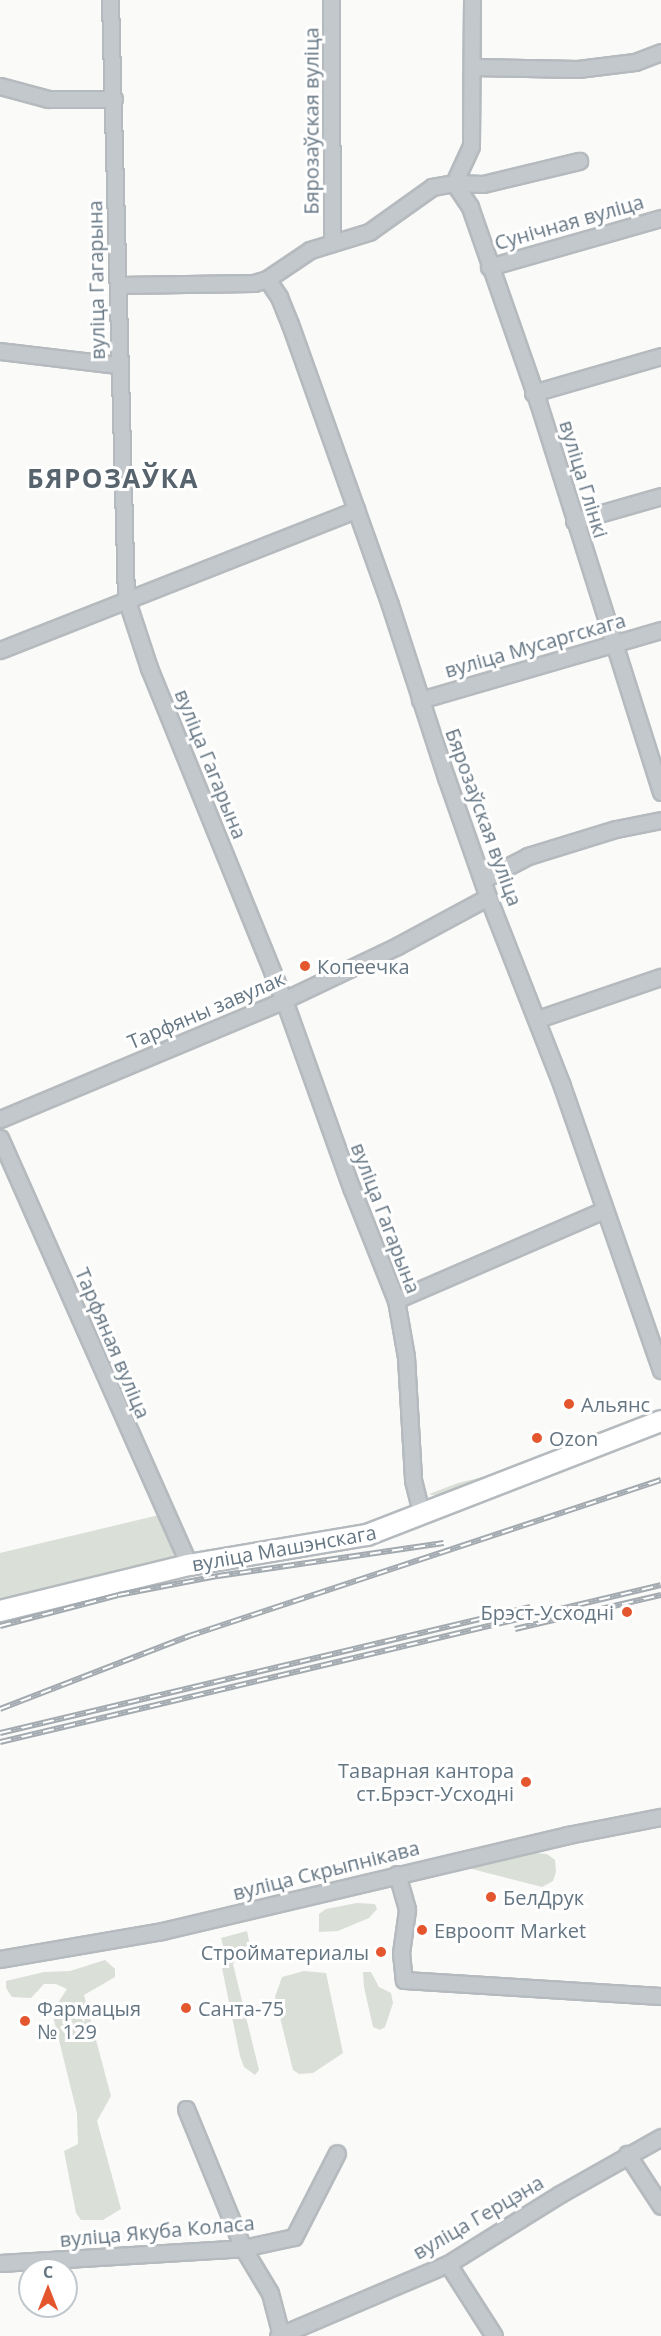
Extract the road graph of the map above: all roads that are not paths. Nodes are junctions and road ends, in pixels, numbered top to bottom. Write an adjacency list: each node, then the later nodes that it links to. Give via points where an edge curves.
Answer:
1 (110, 0): 7 (street, вуліца Гагарына)
2 (331, 0): 11 (street, Бярозаўская вуліца)
3 (472, 0): 5 (street)
4 (661, 52): 5 (street, via 635,62 578,69)
5 (473, 67): 9 (street, via 471,146)
6 (0, 86): 7 (street, via 48,99)
7 (114, 99): 14 (street, вуліца Гагарына)
8 (579, 160): 9 (street, via 483,184)
9 (454, 183): 11 (street, via 424,191 369,232); 12 (street, вуліца Глінкі, via 470,207)
10 (661, 218): 12 (street, Сунічная вуліца)
11 (332, 242): 13 (street, via 293,259)
12 (489, 267): 18 (street, вуліца Глінкі)
13 (267, 279): 14 (street, via 243,285); 20 (street, Бярозаўская вуліца, via 283,306)
14 (118, 285): 17 (street, вуліца Гагарына)
15 (0, 351): 17 (street)
16 (661, 356): 18 (street)
17 (118, 365): 22 (street, вуліца Гагарына)
18 (533, 393): 21 (street, вуліца Глінкі)
19 (661, 496): 21 (street)
20 (356, 510): 22 (street); 26 (street, Бярозаўская вуліца)
21 (574, 520): 24 (street, вуліца Глінкі)
22 (126, 598): 25 (street); 32 (street, вуліца Гагарына, via 149,668)
23 (661, 630): 24 (street, вуліца Мусаргскага)
24 (614, 643): 26 (street, вуліца Мусаргскага); 27 (street, вуліца Глінкі)
25 (0, 650)
26 (420, 700): 29 (street, Бярозаўская вуліца)
27 (661, 792)
28 (661, 820): 29 (street, via 616,829 528,856)
29 (484, 879): 30 (street, Бярозаўская вуліца)
30 (488, 897): 32 (street, Тарфяны завулак); 33 (street, Бярозаўская вуліца)
31 (661, 977): 33 (street)
32 (284, 1000): 34 (street, Тарфяны завулак); 37 (street, вуліца Гагарына)
33 (538, 1019): 36 (street, Бярозаўская вуліца)
34 (0, 1119)
35 (0, 1138): 41 (street, Тарфяная вуліца)
36 (604, 1210): 37 (street); 38 (street, Бярозаўская вуліца)
37 (396, 1300): 40 (street, вуліца Гагарына, via 406,1357 413,1480)
38 (661, 1370)
39 (661, 1422): 40 (main road, вуліца Машэнскага)
40 (422, 1515): 41 (main road, вуліца Машэнскага, via 348,1539)
41 (189, 1565): 42 (main road, вуліца Машэнскага)
42 (0, 1611)
43 (661, 1817): 44 (street, вуліца Скрыпнікава)
44 (397, 1874): 45 (street, вуліца Скрыпнікава, via 162,1931); 46 (street, via 407,1910 401,1953 404,1980)
45 (0, 1959)
46 (661, 1996)
47 (186, 2109): 52 (street)
48 (661, 2137): 50 (street, вуліца Герцэна)
49 (337, 2153): 52 (street, вуліца Якуба Коласа, via 294,2237)
50 (627, 2154): 51 (street); 54 (street, вуліца Герцэна)
51 (661, 2206)
52 (243, 2248): 53 (street, вуліца Якуба Коласа); 55 (street, via 270,2293)
53 (0, 2263)
54 (448, 2264): 55 (street, вуліца Герцэна); 56 (street)
55 (280, 2335)
56 (494, 2336)

